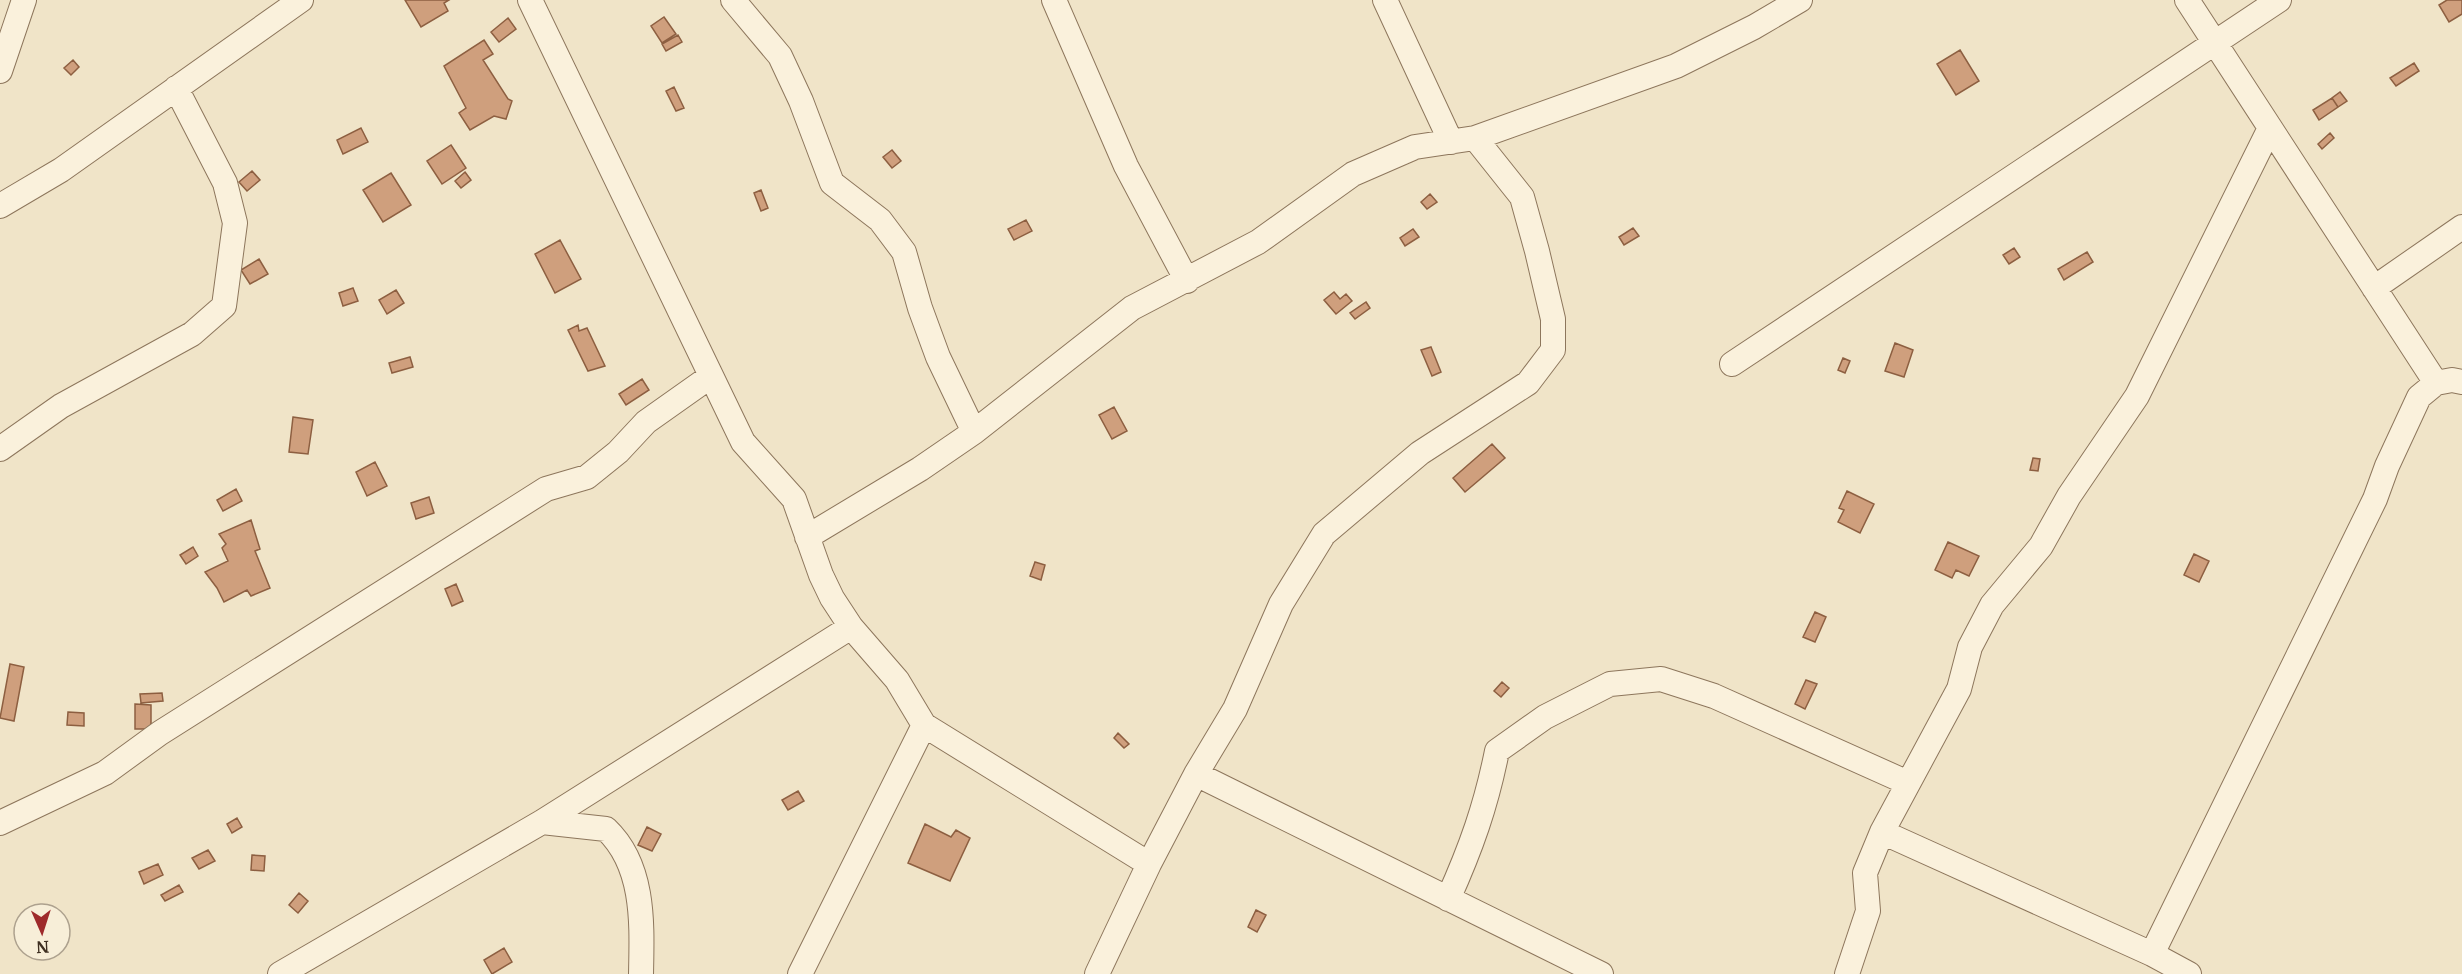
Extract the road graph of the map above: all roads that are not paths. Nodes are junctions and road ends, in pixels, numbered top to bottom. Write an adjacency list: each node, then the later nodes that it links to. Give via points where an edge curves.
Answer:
1 (24, 0): 11 (street)
2 (301, 0): 12 (street)
3 (530, 0): 21 (street)
4 (733, 0): 24 (street, via 780,56 832,183 880,220 904,252 938,357)
5 (1054, 0): 18 (street, via 1126,166)
6 (1385, 0): 15 (street)
7 (1800, 0): 14 (street, via 1676,66)
8 (2187, 0): 10 (street)
9 (2279, 0): 10 (street)
10 (2215, 43): 13 (street); 20 (street)
11 (1, 66)
12 (176, 88): 16 (street, via 61,170); 25 (street, via 225,183 236,223 224,306 192,334 62,406)
13 (2270, 128): 19 (street); 30 (street, via 2137,396 2069,496 2041,546 1992,605 1970,647 1959,689)
14 (1475, 138): 15 (street); 29 (street, via 1522,197 1552,319 1553,350 1528,383 1420,453 1324,534 1281,604 1235,709)
15 (1451, 142): 18 (street, via 1415,147 1353,174 1258,242)
16 (0, 206)
17 (2462, 227): 19 (street)
18 (1187, 281): 24 (street, via 1132,308)
19 (2374, 288): 23 (street)
20 (1732, 364)
21 (711, 376): 26 (street, via 743,442 794,499); 32 (street, via 646,422 587,477 546,489 160,733 105,772)
22 (2462, 382): 23 (street)
23 (2436, 383): 36 (street, via 2419,397 2375,499)
24 (974, 432): 26 (street)
25 (0, 449)
26 (807, 537): 27 (street, via 832,598)
27 (851, 627): 28 (street, via 897,680); 31 (street)
28 (924, 725): 34 (street); 37 (street)
29 (1196, 774): 34 (street); 35 (street)
30 (1908, 783): 33 (street); 35 (street, via 1714,696 1661,679 1610,684 1545,717 1497,751 1471,849)
31 (542, 822): 38 (street); 39 (street, via 606,829 624,849 639,894)
32 (0, 823)
33 (1882, 832): 36 (street); 42 (street, via 1865,873 1868,911)
34 (1149, 864): 40 (street)
35 (1448, 898): 41 (street)
36 (2152, 954): 43 (street)
37 (809, 971)
38 (280, 974)
39 (641, 974)
40 (1097, 974)
41 (1601, 974)
42 (1847, 974)
43 (2188, 974)

